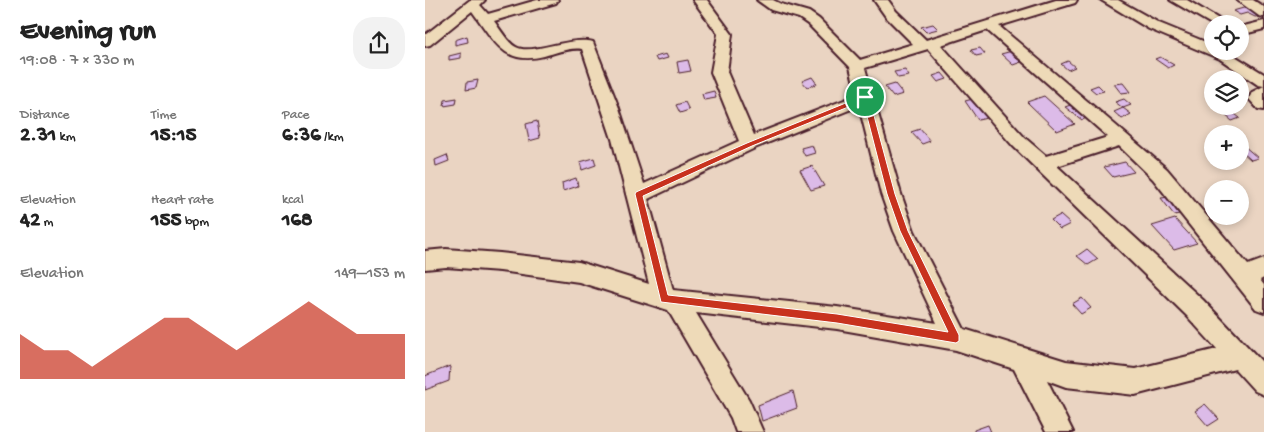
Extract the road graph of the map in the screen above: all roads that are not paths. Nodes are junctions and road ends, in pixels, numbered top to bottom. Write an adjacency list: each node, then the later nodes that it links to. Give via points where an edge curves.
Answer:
1 (551, 0): 13 (street)
2 (700, 0): 25 (street, via 725,34 719,72)
3 (764, 0): 19 (street, via 814,22)
4 (881, 0): 18 (street, via 891,14)
5 (1070, 0): 10 (street)
6 (1108, 0): 20 (street, via 1154,26 1225,56)
7 (1177, 0): 12 (street)
8 (1244, 0): 11 (street)
9 (475, 2): 13 (street); 17 (street)
10 (1043, 4): 14 (street)
11 (1264, 13)
12 (1204, 15)
13 (485, 19): 27 (street, via 515,52 531,54 575,44 588,46 606,90)
14 (989, 25): 18 (street); 24 (street)
15 (1264, 25): 16 (street)
16 (1249, 29)
17 (425, 42)
18 (927, 44): 19 (street); 26 (street)
19 (857, 66): 22 (street)
20 (1264, 81)
21 (1264, 91): 23 (street, via 1257,96)
22 (865, 97): 25 (street); 32 (street, via 904,231)
23 (1264, 105)
24 (1122, 138): 26 (street); 29 (street)
25 (749, 144): 27 (street)
26 (1043, 164): 33 (street, via 1195,308)
27 (639, 194): 30 (street)
28 (425, 260): 30 (street, via 446,258 500,262 579,272)
29 (1254, 272): 31 (street)
30 (669, 299): 32 (street, via 837,318); 36 (street, via 740,409)
31 (1264, 302)
32 (956, 338): 34 (street)
33 (1239, 356): 34 (street, via 1135,382 1066,374); 35 (street)
34 (1023, 361): 37 (street)
35 (1264, 382)
36 (750, 432)
37 (1059, 432)

